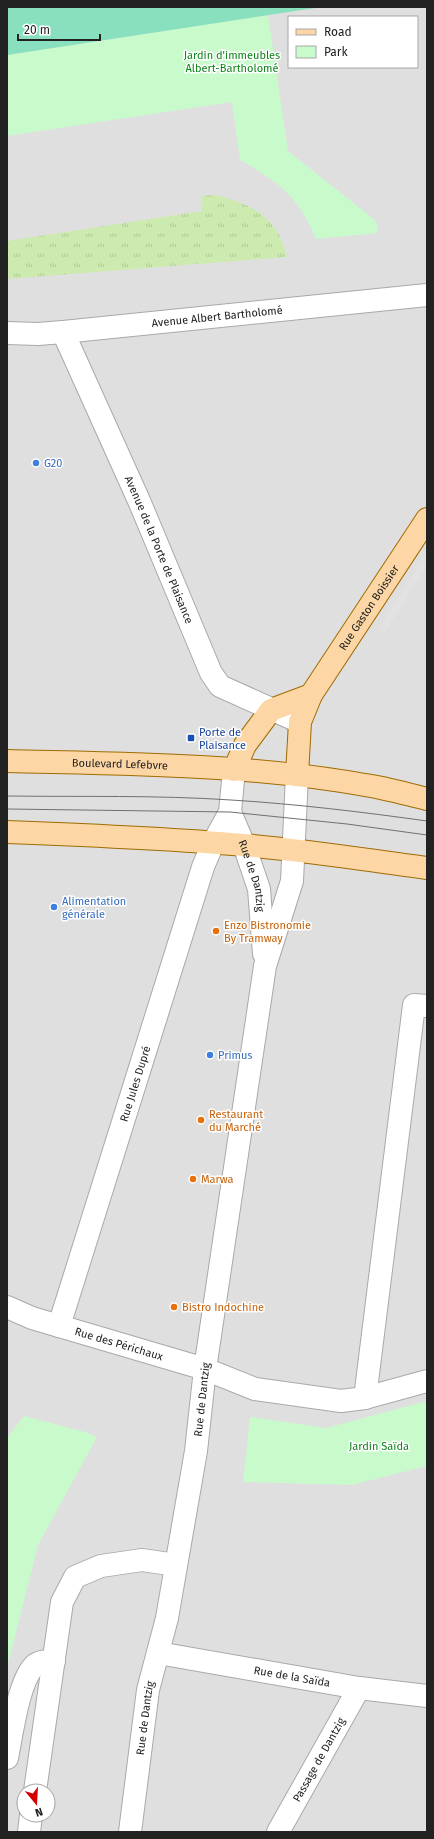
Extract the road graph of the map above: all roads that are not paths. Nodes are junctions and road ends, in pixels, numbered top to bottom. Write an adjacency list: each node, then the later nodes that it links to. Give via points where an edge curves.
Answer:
1 (427, 295): 2 (street, Avenue Albert Bartholomé)
2 (63, 332): 3 (street, Avenue Albert Bartholomé); 6 (street, Avenue de la Porte de Plaisance, via 140,503 211,673 220,686)
3 (7, 333)
4 (427, 519): 5 (main road, Rue Gaston Boissier)
5 (311, 695): 6 (main road); 7 (main road, Rue Gaston Boissier)
6 (271, 710): 7 (street, Avenue de la Porte de Plaisance); 9 (main road, via 245,745)
7 (300, 722): 10 (main road, Rue Gaston Boissier)
8 (7, 761): 9 (main road, Boulevard Lefebvre, via 151,764)
9 (234, 770): 10 (main road, Boulevard Lefebvre); 12 (street)
10 (297, 775): 11 (main road, Boulevard Lefebvre, via 365,785); 16 (street)
11 (427, 799)
12 (230, 812): 14 (street); 15 (street, Rue de Dantzig)
13 (7, 832): 14 (main road, via 122,836)
14 (213, 843): 15 (main road); 23 (street, Rue Jules Dupré, via 198,881)
15 (244, 845): 16 (main road); 18 (street, Rue de Dantzig, via 259,889)
16 (294, 850): 17 (main road); 18 (street, Rue de Dantzig, via 292,880)
17 (427, 868)
18 (265, 966): 24 (street, Rue de Dantzig)
19 (427, 1006): 26 (street, via 414,1004)
20 (7, 1307): 22 (street, Rue des Périchaux)
21 (7, 1316): 22 (street, Rue des Périchaux)
22 (32, 1318): 23 (street, Rue des Périchaux)
23 (59, 1326): 24 (street, Rue des Périchaux)
24 (205, 1370): 26 (street, Rue des Périchaux, via 255,1389 341,1401); 27 (street, Rue de Dantzig, via 196,1451)
25 (427, 1381): 26 (street, Rue des Périchaux)
26 (365, 1398)
27 (176, 1565): 28 (street, Rue de Dantzig); 29 (street, via 142,1560 101,1566 74,1577 62,1602)
28 (158, 1653): 30 (street, Rue de la Saïda); 35 (street, Rue de Dantzig, via 148,1690)
29 (54, 1661): 32 (street, via 43,1661 34,1665 24,1681); 33 (street)
30 (359, 1688): 31 (street, Rue de la Saïda); 34 (street, Passage de Dantzig)
31 (427, 1696)
32 (7, 1758)
33 (36, 1783)
34 (285, 1830)
35 (130, 1832)

